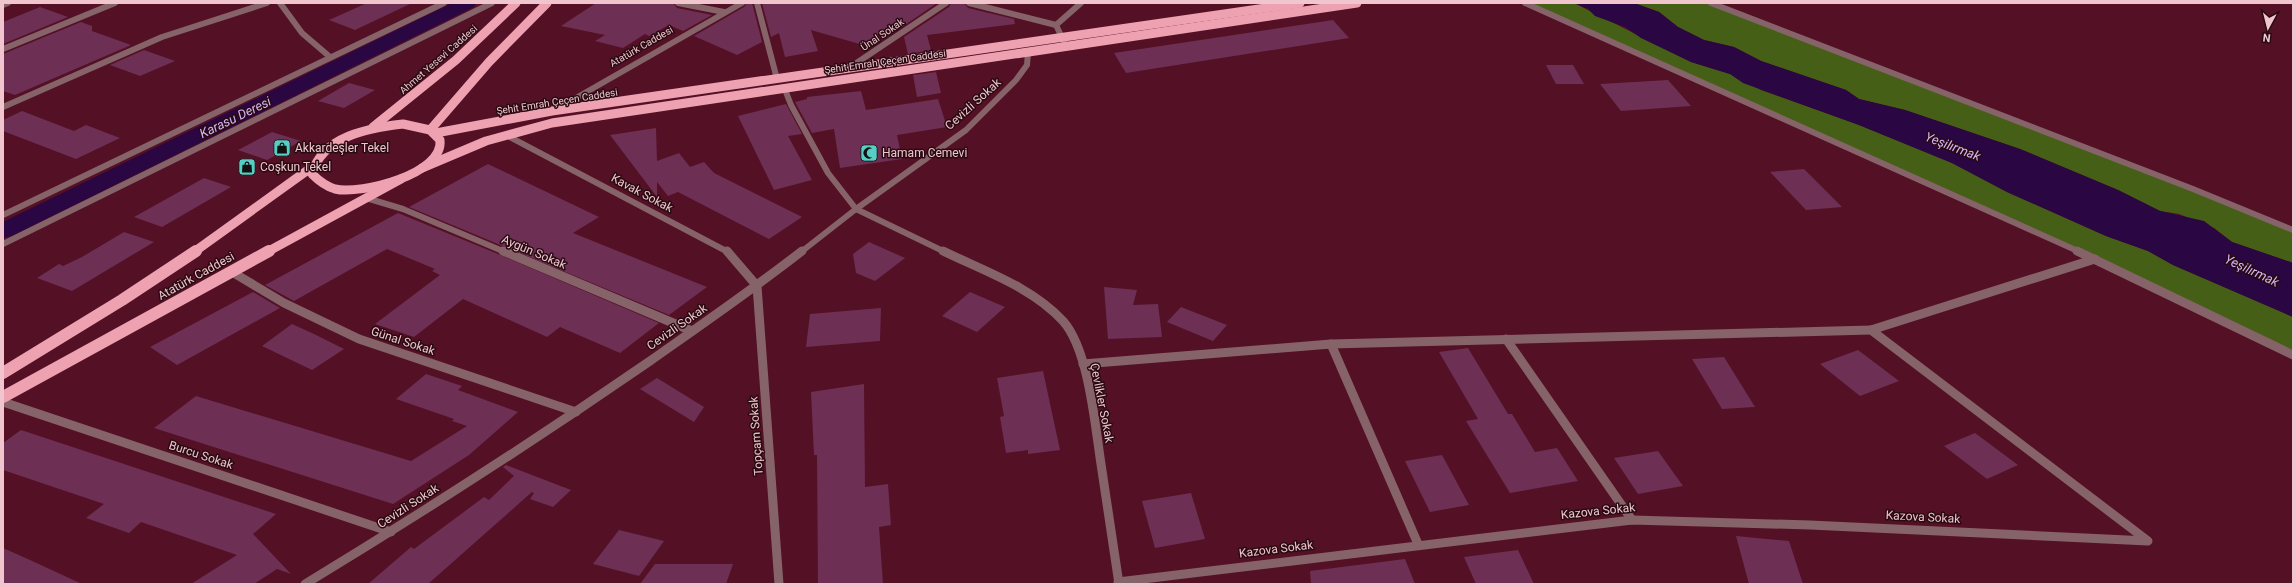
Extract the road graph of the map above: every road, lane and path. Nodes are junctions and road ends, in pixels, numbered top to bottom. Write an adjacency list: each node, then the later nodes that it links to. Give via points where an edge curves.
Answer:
1 (8, 3): 19 (street)
2 (115, 3): 24 (street)
3 (267, 3): 30 (street, via 162,37)
4 (280, 3): 26 (street, via 296,29 310,44)
5 (444, 3): 26 (street)
6 (492, 3): 42 (street)
7 (516, 3): 32 (highway, Ahmet Yesevi Caddesi, via 456,60)
8 (547, 3): 33 (highway, via 489,62)
9 (678, 3): 20 (street)
10 (742, 3): 20 (street, Atatürk Caddesi)
11 (757, 3): 28 (street)
12 (946, 3): 27 (street, Ünal Sokak)
13 (969, 3): 21 (street)
14 (1081, 3): 21 (street)
15 (1300, 3): 22 (highway, Şehit Emrah Çeçen Caddesi)
16 (1357, 3): 23 (highway, Şehit Emrah Çeçen Caddesi)
17 (1525, 3): 43 (street)
18 (1711, 3): 41 (street, via 2186,186)
19 (3, 5)
20 (724, 12): 31 (street, Atatürk Caddesi)
21 (1056, 25): 22 (street)
22 (1062, 38): 23 (street); 27 (highway, Şehit Emrah Çeçen Caddesi)
23 (1066, 46): 25 (highway, Şehit Emrah Çeçen Caddesi)
24 (3, 49)
25 (1028, 52): 29 (highway, Şehit Emrah Çeçen Caddesi); 39 (street, Cevizli Sokak, via 1027,65 991,108 966,130)
26 (330, 57): 40 (street)
27 (848, 68): 28 (highway, Şehit Emrah Çeçen Caddesi)
28 (777, 79): 31 (highway, Şehit Emrah Çeçen Caddesi)
29 (784, 87): 34 (highway, Şehit Emrah Çeçen Caddesi, via 552,123); 39 (street, via 828,173)
30 (3, 107)
31 (552, 111): 33 (highway, Şehit Emrah Çeçen Caddesi)
32 (371, 129): 33 (highway, Atatürk Caddesi, via 403,124); 35 (highway, Atatürk Caddesi, via 331,146)
33 (434, 131): 36 (highway, Atatürk Caddesi, via 441,143 440,149)
34 (506, 134): 36 (highway, Şehit Emrah Çeçen Caddesi, via 461,150); 45 (street, Kavak Sokak, via 725,249)
35 (312, 167): 37 (highway, Atatürk Caddesi, via 312,174 316,180 325,186 339,189 375,187); 52 (highway, Atatürk Caddesi, via 267,203 179,263 101,314)
36 (422, 168): 37 (highway, Atatürk Caddesi)
37 (401, 179): 38 (highway, Atatürk Caddesi)
38 (366, 198): 44 (highway, Atatürk Caddesi); 47 (street, Aygün Sokak, via 403,209)
39 (856, 209): 45 (street, Cevizli Sokak); 51 (street, Çevlikler Sokak, via 1041,301 1064,322 1075,341)
40 (3, 215)
41 (2293, 230)
42 (3, 244)
43 (2095, 259): 46 (street); 50 (street)
44 (232, 272): 53 (highway, Atatürk Caddesi); 55 (street, Günal Sokak, via 284,303 359,339)
45 (757, 286): 47 (street, Cevizli Sokak); 61 (street, Topçam Sokak)
46 (1871, 330): 48 (street); 56 (street, Kazova Sokak, via 2148,541 1810,525)
47 (692, 331): 55 (street, Cevizli Sokak)
48 (1506, 339): 49 (street); 56 (street)
49 (1331, 344): 51 (street); 58 (street)
50 (2293, 355)
51 (1083, 364): 59 (street, Çevlikler Sokak, via 1089,388)
52 (3, 372)
53 (3, 397)
54 (3, 402): 57 (street, Burcu Sokak)
55 (576, 412): 57 (street, Cevizli Sokak)
56 (1632, 520): 58 (street, Kazova Sokak)
57 (391, 532): 60 (street, Cevizli Sokak)
58 (1418, 544): 59 (street, Kazova Sokak)
59 (1118, 583)
60 (305, 584)
61 (779, 584)

